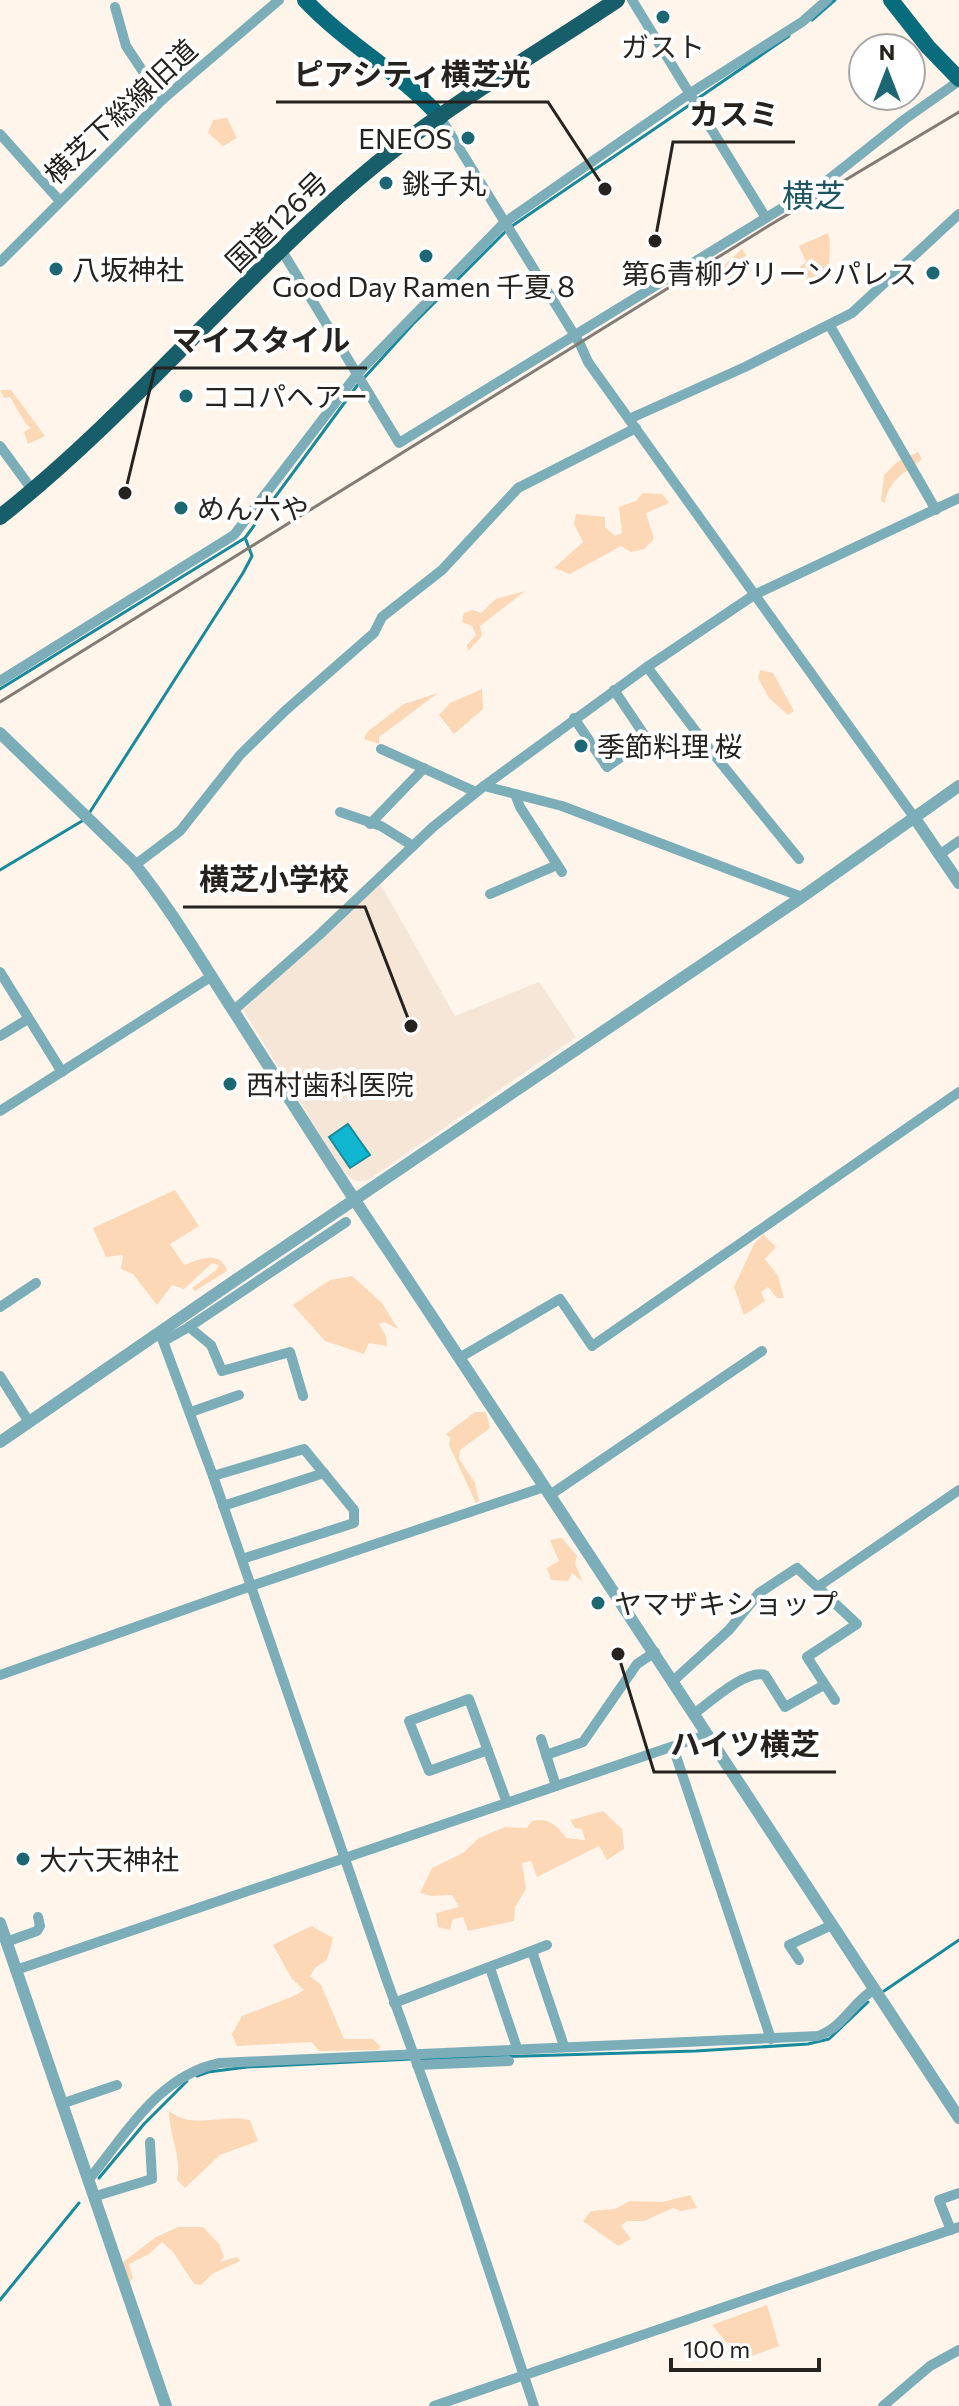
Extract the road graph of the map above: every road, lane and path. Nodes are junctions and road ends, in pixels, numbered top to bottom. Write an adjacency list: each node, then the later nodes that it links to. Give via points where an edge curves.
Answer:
1 (279, 0): 10 (street, 横芝下総線旧道)
2 (305, 0): 11 (main road)
3 (617, 0): 11 (highway, 国道126号)
4 (632, 0): 9 (street)
5 (827, 0): 9 (street)
6 (891, 0): 8 (main road)
7 (115, 7): 10 (street, via 126,46)
8 (959, 80): 15 (street, via 828,180)
9 (690, 95): 15 (street); 16 (street)
10 (162, 100): 13 (street, 横芝下総線旧道)
11 (440, 117): 16 (street); 17 (highway, 国道126号, via 365,174)
12 (0, 134): 13 (street)
13 (59, 200): 18 (street, 横芝下総線旧道)
14 (958, 216): 19 (street, via 863,304)
15 (766, 218): 20 (street)
16 (506, 227): 20 (street); 21 (street)
17 (282, 251): 21 (street); 25 (highway, 国道126号)
18 (0, 262)
19 (830, 326): 22 (street); 27 (street)
20 (574, 335): 21 (street, via 399,443); 22 (street)
21 (358, 373): 31 (street, via 234,535)
22 (629, 419): 23 (street)
23 (636, 428): 29 (street); 47 (street, via 518,488 442,570 382,617 374,633 240,755 180,831)
24 (0, 446): 25 (street)
25 (33, 491): 28 (highway, 国道126号)
26 (959, 498): 27 (street)
27 (936, 510): 29 (street)
28 (0, 517)
29 (754, 595): 30 (street); 41 (street)
30 (647, 667): 32 (street); 46 (street)
31 (0, 681)
32 (614, 690): 33 (street); 33 (street, via 647,739 607,767)
33 (574, 718): 38 (street)
34 (0, 733): 47 (street)
35 (381, 749): 36 (street)
36 (424, 768): 38 (street); 42 (street)
37 (959, 786): 41 (street)
38 (480, 789): 39 (street); 44 (street)
39 (515, 794): 49 (street, via 559,869); 50 (street, via 562,806)
40 (340, 812): 42 (street)
41 (914, 817): 45 (street); 50 (street)
42 (370, 824): 44 (street)
43 (959, 841): 45 (street)
44 (413, 846): 53 (street)
45 (939, 855): 48 (street)
46 (799, 859)
47 (135, 865): 52 (street)
48 (959, 883)
49 (490, 894)
50 (802, 897): 59 (street)
51 (0, 972): 54 (street)
52 (212, 976): 53 (street); 56 (street)
53 (233, 1011): 59 (street)
54 (28, 1019): 55 (street); 56 (street)
55 (0, 1036)
56 (62, 1072): 58 (street)
57 (959, 1092): 66 (street, via 592,1346 560,1299)
58 (0, 1111)
59 (354, 1200): 64 (street); 66 (street)
60 (346, 1222): 63 (street)
61 (36, 1283): 62 (street)
62 (0, 1307)
63 (189, 1327): 64 (street); 69 (street, via 211,1345 222,1371 290,1352)
64 (162, 1337): 70 (street); 71 (street)
65 (762, 1351): 76 (street)
66 (459, 1358): 76 (street)
67 (0, 1376): 71 (street)
68 (239, 1395): 70 (street)
69 (303, 1396)
70 (191, 1412): 74 (street)
71 (29, 1422): 72 (street)
72 (0, 1442)
73 (324, 1473): 74 (street, via 304,1449); 77 (street); 78 (street, via 354,1510 354,1523)
74 (213, 1476): 77 (street)
75 (959, 1490): 80 (street)
76 (547, 1491): 79 (street); 81 (street)
77 (223, 1506): 78 (street)
78 (242, 1559): 79 (street)
79 (251, 1586): 82 (street); 94 (street)
80 (819, 1586): 83 (street, via 797,1568 759,1593 729,1630); 84 (street, via 857,1624 807,1657)
81 (655, 1652): 83 (street); 91 (street, via 637,1664 583,1742)
82 (0, 1675)
83 (673, 1681): 86 (street)
84 (824, 1685): 85 (street); 86 (street, via 785,1707 765,1675 755,1673)
85 (835, 1700)
86 (694, 1714): 87 (street)
87 (706, 1735): 89 (street); 97 (street)
88 (541, 1739): 91 (street)
89 (673, 1747): 92 (street); 106 (street)
90 (488, 1750): 90 (street, via 469,1699 409,1721 429,1771); 93 (street)
91 (546, 1755): 92 (street)
92 (556, 1786): 93 (street)
93 (507, 1803): 94 (street)
94 (345, 1859): 103 (street); 105 (street)
95 (38, 1917): 98 (street, via 37,1931)
96 (0, 1923): 98 (street)
97 (832, 1925): 101 (street, via 789,1945); 104 (street)
98 (6, 1942): 103 (street)
99 (547, 1945): 100 (street)
100 (532, 1951): 102 (street); 107 (street)
101 (799, 1960)
102 (490, 1968): 105 (street); 108 (street)
103 (16, 1970): 113 (street)
104 (875, 1989): 106 (street, via 827,2033); 114 (street)
105 (394, 2003): 109 (street)
106 (771, 2039): 107 (street)
107 (564, 2046): 108 (street)
108 (517, 2048): 109 (street)
109 (413, 2053): 111 (street); 116 (street, via 201,2067 157,2096)
110 (509, 2061): 111 (street)
111 (417, 2065): 121 (street)
112 (117, 2085): 113 (street)
113 (61, 2104): 116 (street)
114 (959, 2118)
115 (150, 2142): 118 (street, via 152,2179)
116 (90, 2178): 118 (street)
117 (959, 2193): 119 (street, via 939,2200)
118 (96, 2196): 122 (street)
119 (955, 2228): 121 (street)
120 (959, 2350): 125 (street, via 930,2366)
121 (524, 2375): 123 (street); 124 (street)
122 (166, 2406)
123 (434, 2406)
124 (534, 2406)
125 (883, 2406)

